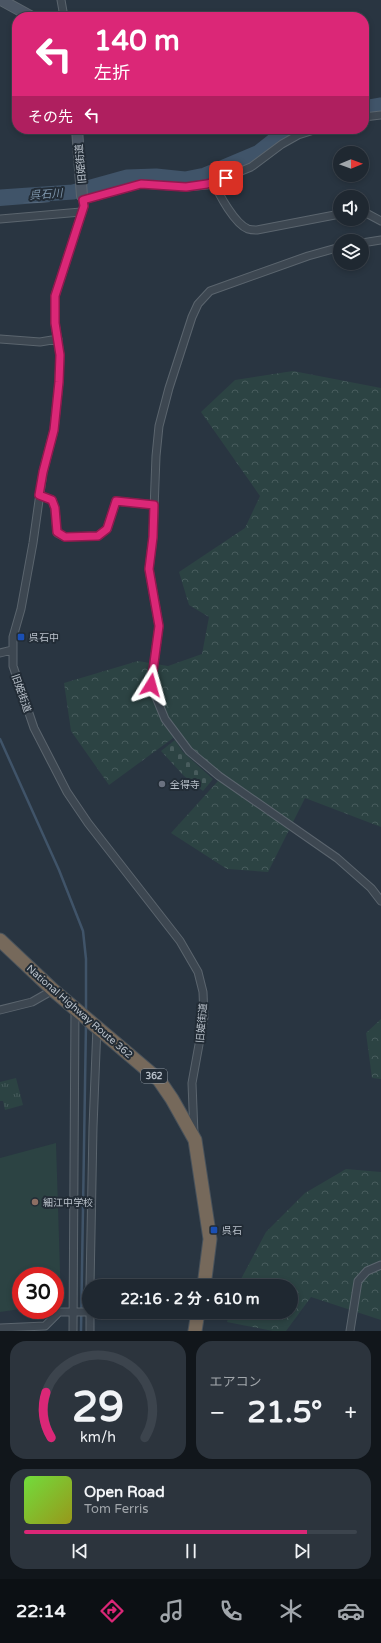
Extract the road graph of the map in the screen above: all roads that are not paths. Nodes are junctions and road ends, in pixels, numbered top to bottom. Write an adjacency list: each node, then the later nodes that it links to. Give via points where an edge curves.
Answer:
1 (1, 0): 3 (street)
2 (61, 0): 4 (street)
3 (23, 12)
4 (63, 12)
5 (381, 115): 6 (street)
6 (369, 116)
7 (77, 134): 10 (street, 旧姫街道)
8 (301, 134): 9 (street, via 282,144 251,167)
9 (214, 182): 10 (street, via 186,187 141,184); 12 (street, via 231,213 247,229 257,230)
10 (83, 198): 11 (street, 旧姫街道, via 84,206)
11 (81, 212): 14 (street); 20 (street, 旧姫街道, via 55,296)
12 (333, 215)
13 (369, 215): 15 (street)
14 (0, 219)
15 (381, 221)
16 (381, 240): 17 (street)
17 (369, 242)
18 (333, 249): 22 (street, via 210,291 198,304 173,371 159,426)
19 (0, 339): 20 (street, via 40,342)
20 (58, 339): 21 (street, 旧姫街道, via 59,382 54,430)
21 (39, 495): 22 (street, via 52,500 57,532 65,537 98,536 107,529 116,501); 23 (street, 旧姫街道, via 33,543)
22 (154, 505): 25 (street, via 149,569 159,626 151,685 165,719 189,751 203,764 337,858)
23 (12, 650): 24 (street); 31 (street, 旧姫街道, via 15,673 34,728 67,792 180,941 198,972 204,992 204,1017 192,1083)
24 (0, 653)
25 (381, 901)
26 (0, 940): 27 (highway, National Highway Route 362 / 362)
27 (53, 990): 28 (highway, National Highway Route 362 / 362); 29 (street, via 32,1002)
28 (75, 1008): 30 (highway, National Highway Route 362 / 362); 35 (street)
29 (0, 1010)
30 (97, 1026): 31 (highway, National Highway Route 362 / 362, via 159,1080); 33 (street)
31 (195, 1140): 34 (highway, National Highway Route 362 / 362, via 210,1239)
32 (381, 1265): 43 (street, via 367,1271 358,1281)
33 (90, 1279)
34 (205, 1279)
35 (73, 1312): 36 (street); 39 (street, via 58,1312 45,1326); 40 (street)
36 (82, 1312)
37 (89, 1319): 41 (street)
38 (197, 1319): 42 (highway)
39 (0, 1328)
40 (72, 1331)
41 (90, 1331)
42 (195, 1331)
43 (350, 1331)

